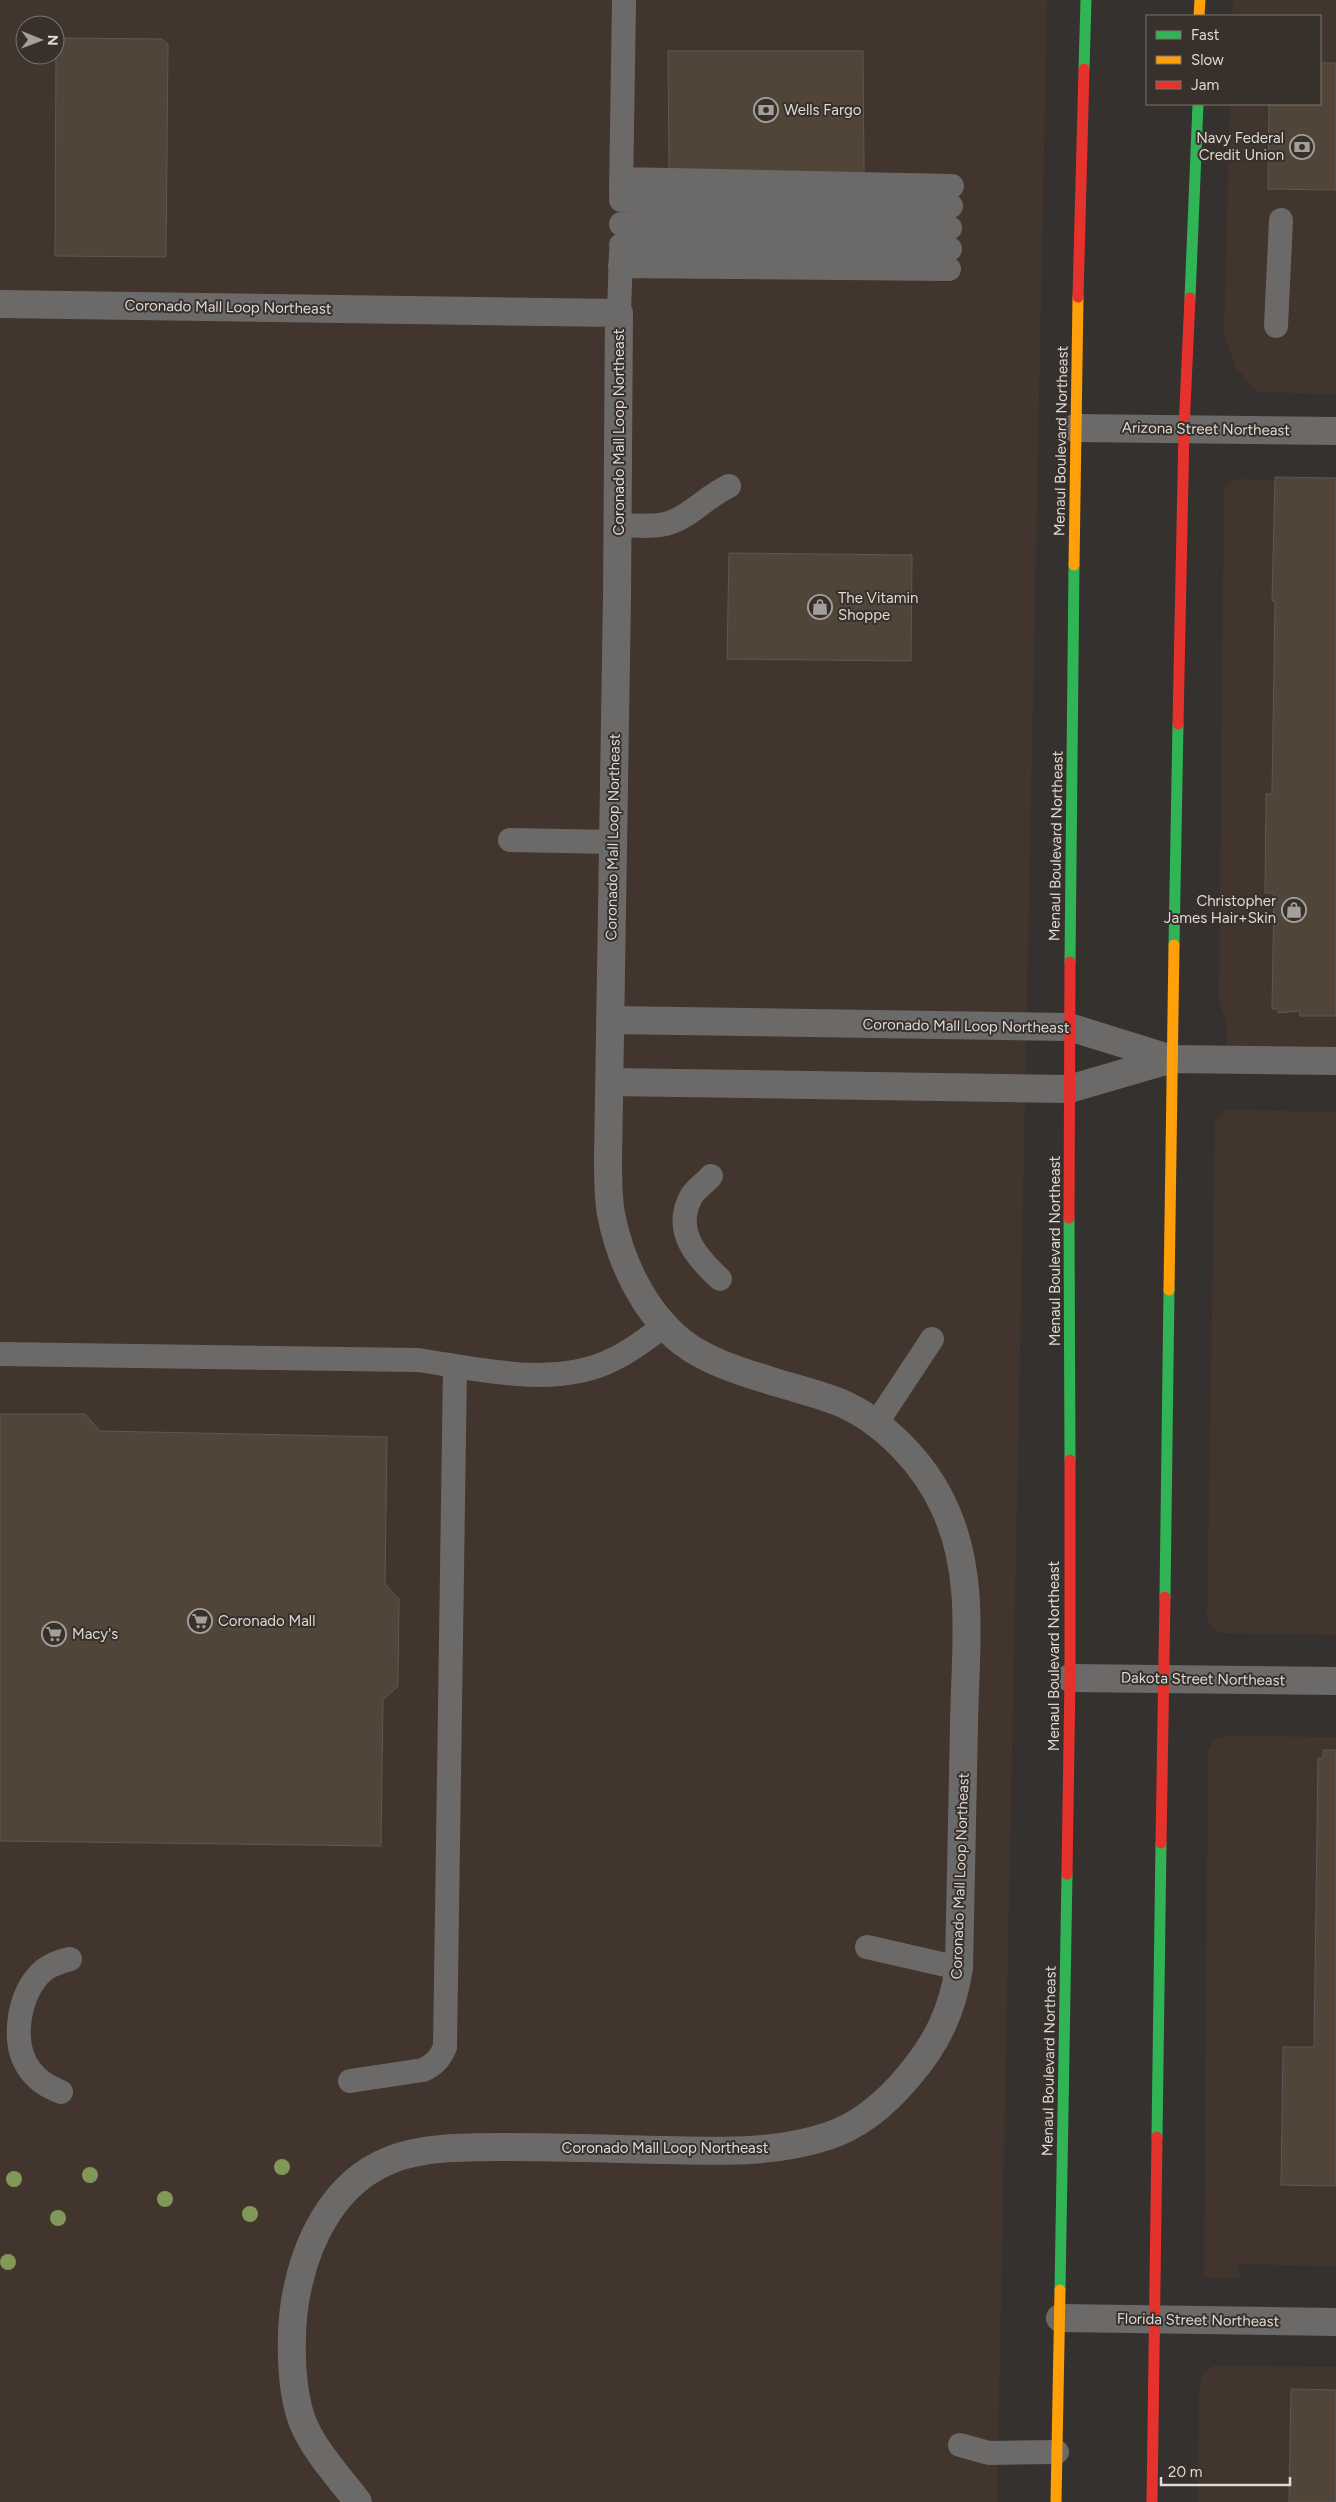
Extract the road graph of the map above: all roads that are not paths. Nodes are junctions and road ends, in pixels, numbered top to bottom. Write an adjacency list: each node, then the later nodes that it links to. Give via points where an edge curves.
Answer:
1 (624, 0): 6 (lane)
2 (1086, 0): 13 (main road, Menaul Boulevard Northeast)
3 (1200, 0): 4 (main road)
4 (1199, 15)
5 (1198, 105): 14 (main road)
6 (621, 190): 8 (lane); 9 (lane)
7 (1281, 220): 12 (lane)
8 (950, 228): 9 (lane); 9 (lane)
9 (621, 245): 11 (lane)
10 (0, 304): 11 (street, Coronado Mall Loop Northeast)
11 (620, 313): 17 (street, Coronado Mall Loop Northeast)
12 (1276, 326)
13 (1075, 428): 14 (street, Arizona Street Northeast); 21 (main road, Menaul Boulevard Northeast)
14 (1184, 429): 15 (street, Arizona Street Northeast); 22 (main road)
15 (1336, 431)
16 (729, 486): 17 (lane, via 669,523)
17 (618, 526): 19 (street, Coronado Mall Loop Northeast)
18 (510, 840): 19 (lane)
19 (613, 842): 20 (street, Coronado Mall Loop Northeast)
20 (610, 1020): 21 (street, Coronado Mall Loop Northeast); 24 (street, Coronado Mall Loop Northeast)
21 (1069, 1027): 22 (street, Coronado Mall Loop Northeast); 25 (main road, Menaul Boulevard Northeast)
22 (1172, 1059): 23 (street); 25 (street); 34 (main road)
23 (1336, 1061)
24 (610, 1082): 25 (street); 28 (street, Coronado Mall Loop Northeast, via 608,1160 611,1213 623,1256 637,1287)
25 (1069, 1089): 33 (main road, Menaul Boulevard Northeast)
26 (711, 1176): 27 (lane, via 692,1195 686,1215 686,1238 701,1262)
27 (720, 1279)
28 (665, 1325): 31 (lane, via 613,1360 574,1372 501,1372); 32 (street, Coronado Mall Loop Northeast, via 682,1342 700,1353 749,1374 840,1402)
29 (932, 1339): 32 (lane)
30 (0, 1354): 31 (lane, via 418,1360)
31 (455, 1367): 39 (lane, via 445,2047 433,2065 423,2070)
32 (876, 1424): 38 (street, Coronado Mall Loop Northeast, via 912,1459 929,1481 944,1507 962,1558 966,1625)
33 (1070, 1678): 34 (street, Dakota Street Northeast); 41 (main road, Menaul Boulevard Northeast)
34 (1163, 1679): 35 (street, Dakota Street Northeast); 42 (main road)
35 (1336, 1681)
36 (867, 1947): 38 (lane)
37 (70, 1959): 40 (lane, via 54,1964 38,1975 28,1990 19,2032 22,2054 30,2070 44,2084)
38 (958, 1968): 46 (street, Coronado Mall Loop Northeast, via 954,1998 946,2018 934,2044 917,2067 895,2093 869,2115 830,2135 758,2150 449,2149 388,2160 362,2175 322,2220 309,2246 292,2313 292,2352 304,2424)
39 (350, 2081)
40 (61, 2092)
41 (1060, 2318): 42 (street, Florida Street Northeast); 45 (main road, Menaul Boulevard Northeast)
42 (1154, 2319): 43 (street, Florida Street Northeast); 48 (main road)
43 (1336, 2322)
44 (960, 2445): 45 (lane, via 989,2453)
45 (1057, 2452): 47 (main road, Menaul Boulevard Northeast)
46 (358, 2502)
47 (1056, 2502)
48 (1152, 2502)

